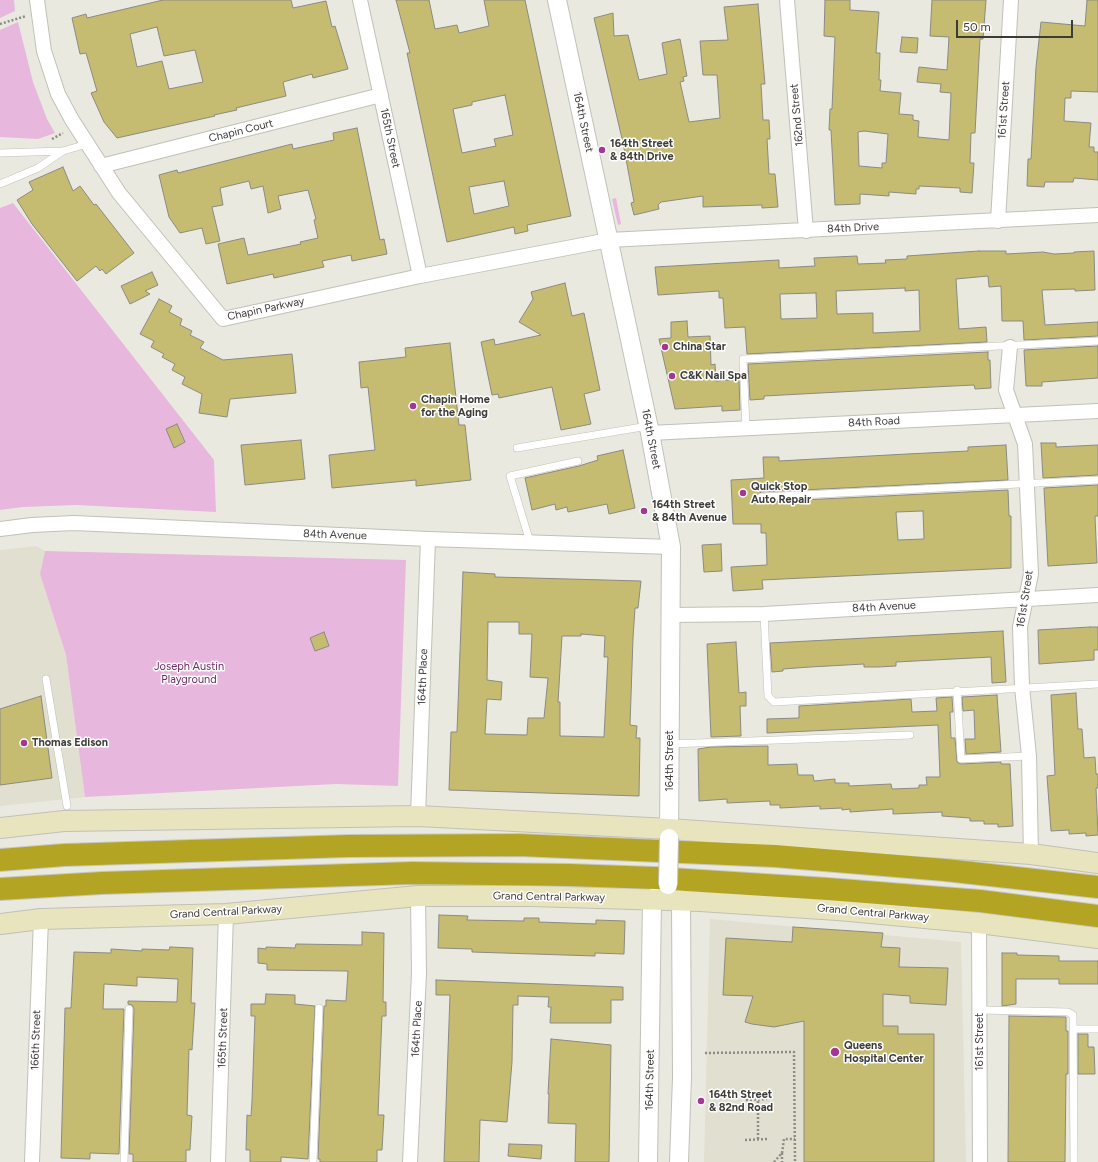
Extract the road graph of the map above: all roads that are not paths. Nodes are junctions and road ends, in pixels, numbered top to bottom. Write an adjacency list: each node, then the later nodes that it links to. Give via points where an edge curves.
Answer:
1 (36, 0): 7 (street, Chapin Parkway, via 44,51 58,94)
2 (360, 0): 6 (street, 165th Street)
3 (557, 0): 15 (street, 164th Street)
4 (787, 0): 14 (street, 162nd Street)
5 (1011, 0): 13 (street, 161st Street)
6 (381, 95): 10 (street, Chapin Court); 16 (street, 165th Street)
7 (88, 144): 8 (lane); 10 (street, Chapin Parkway)
8 (63, 151): 9 (lane); 11 (lane, via 38,168)
9 (0, 153)
10 (101, 166): 16 (street, Chapin Parkway, via 119,193 223,319)
11 (0, 184)
12 (1098, 215): 13 (street, 84th Drive)
13 (998, 221): 14 (street, 84th Drive)
14 (806, 231): 15 (street, 84th Drive)
15 (609, 240): 16 (street, Chapin Parkway); 22 (street, 164th Street)
16 (420, 276)
17 (1098, 341): 18 (lane)
18 (1010, 347): 20 (street, 161st Street, via 1006,390); 21 (lane, via 743,360)
19 (1098, 411): 20 (street, 84th Road)
20 (1015, 415): 21 (street, 84th Road); 26 (street, 161st Street, via 1025,444)
21 (746, 428): 22 (street, 84th Road)
22 (649, 429): 23 (lane); 31 (street, 164th Street)
23 (517, 448)
24 (578, 461): 30 (lane, via 510,476)
25 (1098, 480): 26 (lane)
26 (1026, 484): 27 (lane); 33 (street, 161st Street, via 1031,574)
27 (761, 496)
28 (0, 529): 29 (street, 84th Avenue, via 74,523)
29 (428, 539): 30 (street, 84th Avenue); 44 (street, 164th Place)
30 (530, 542): 31 (street, 84th Avenue)
31 (671, 547): 35 (street, 164th Street)
32 (1098, 595): 33 (street, 84th Avenue)
33 (1025, 599): 34 (street, 84th Avenue); 38 (street, 161st Street, via 1020,627)
34 (764, 614): 35 (street, 84th Avenue); 39 (lane, via 768,696 774,702)
35 (671, 615): 41 (street, 164th Street)
36 (46, 679): 43 (lane)
37 (1098, 684): 38 (lane)
38 (1022, 687): 39 (lane); 42 (street, 161st Street)
39 (958, 690): 42 (lane, via 961,759)
40 (910, 735): 41 (lane)
41 (670, 744): 46 (street, 164th Street)
42 (1028, 756): 47 (street, 161st Street)
43 (67, 806)
44 (418, 816): 45 (main road, via 64,821); 46 (main road)
45 (0, 828)
46 (669, 833): 47 (main road); 50 (street, 164th Street, bridge)
47 (1031, 854): 49 (main road)
48 (0, 860): 51 (highway, via 64,855 348,846 519,846 775,856 944,870)
49 (1098, 863)
50 (668, 885): 54 (street); 55 (street)
51 (1098, 887)
52 (0, 889): 57 (highway, Grand Central Parkway, via 102,882 412,873 569,875 828,889 980,901)
53 (418, 896): 54 (main road, Grand Central Parkway); 56 (main road, Grand Central Parkway); 71 (street, 164th Place, via 419,973)
54 (652, 900): 55 (main road, Grand Central Parkway); 72 (street, 164th Street)
55 (681, 901): 59 (main road, Grand Central Parkway, via 838,910); 73 (street)
56 (226, 914): 58 (main road, Grand Central Parkway); 69 (street, 165th Street)
57 (1098, 916)
58 (40, 919): 60 (main road, Grand Central Parkway); 67 (street, 166th Street)
59 (979, 923): 61 (main road, Grand Central Parkway); 64 (street, 161st Street)
60 (0, 924)
61 (1098, 938)
62 (319, 1008): 70 (lane)
63 (129, 1009): 68 (lane)
64 (980, 1010): 65 (lane, via 1068,1012 1074,1015); 74 (street, 161st Street)
65 (1073, 1029): 66 (lane); 75 (lane)
66 (1098, 1029)
67 (32, 1162)
68 (124, 1162)
69 (218, 1162)
70 (313, 1162)
71 (410, 1162)
72 (648, 1162)
73 (680, 1162)
74 (980, 1162)
75 (1074, 1162)

